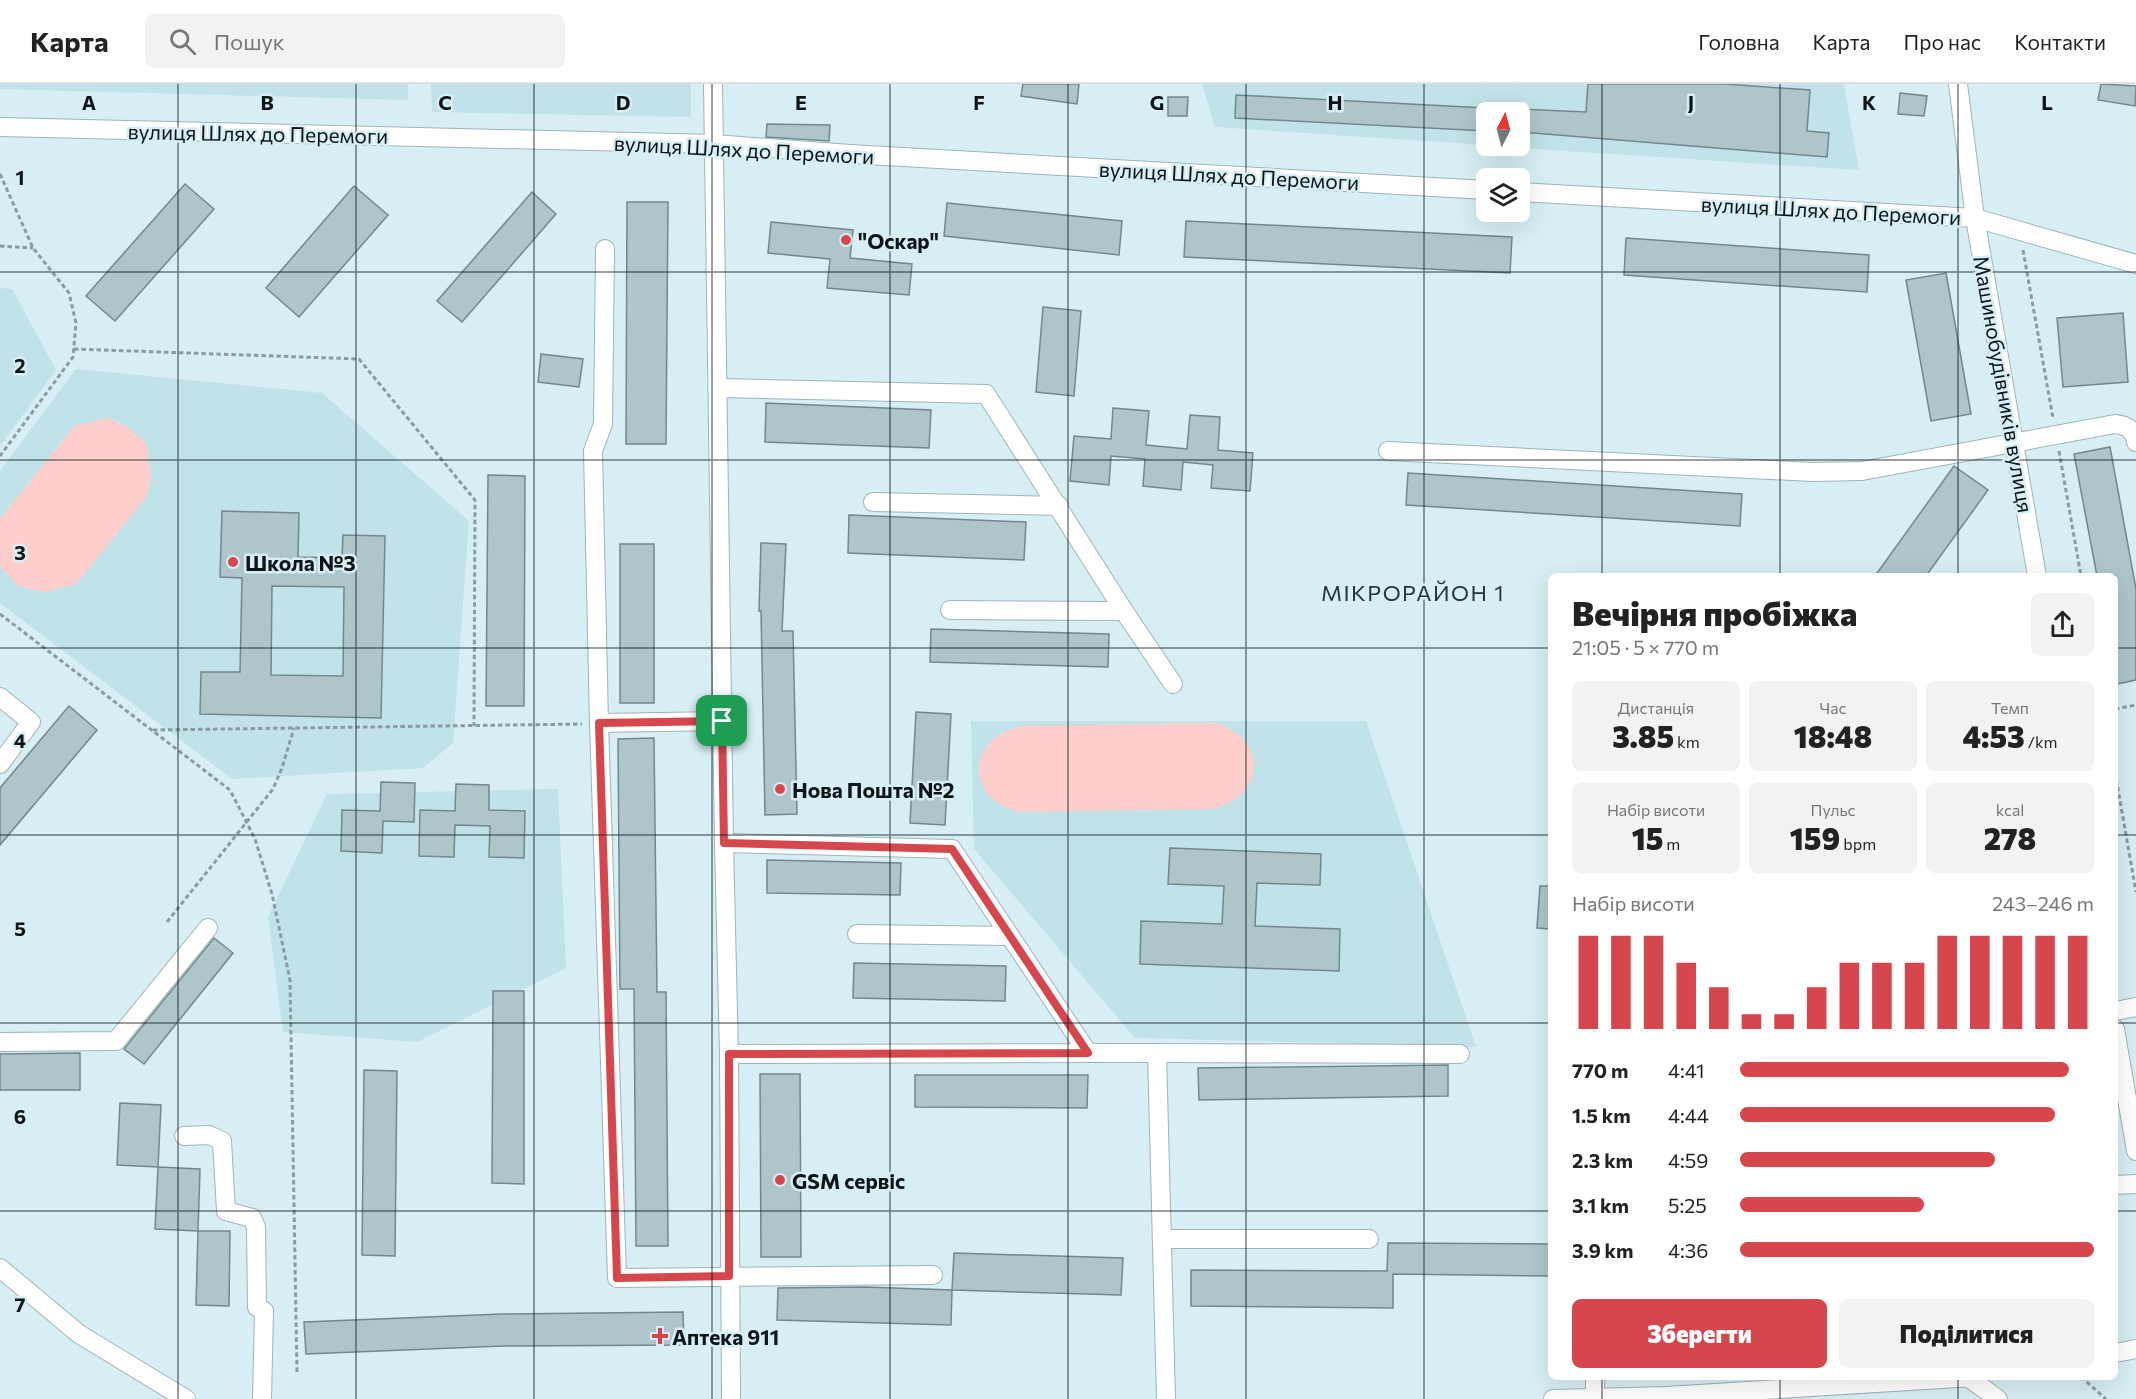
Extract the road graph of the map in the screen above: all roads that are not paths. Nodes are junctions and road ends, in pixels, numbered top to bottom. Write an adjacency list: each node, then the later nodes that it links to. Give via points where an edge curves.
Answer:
1 (713, 84): 4 (street)
2 (1958, 84): 7 (street, Машинобудівників вулиця)
3 (0, 127): 4 (street, вулиця Шлях до Перемоги)
4 (714, 144): 5 (street, вулиця Шлях до Перемоги); 10 (street)
5 (1476, 189)
6 (1530, 193): 7 (street, вулиця Шлях до Перемоги)
7 (1975, 218): 9 (street, вулиця Шлях до Перемоги); 12 (street, Машинобудівників вулиця)
8 (605, 249): 22 (street, via 603,424 593,451)
9 (2136, 264)
10 (718, 388): 15 (street, via 986,394); 21 (street)
11 (2136, 442): 12 (street, via 2129,428 2115,424)
12 (2014, 443): 13 (street, via 1862,471 1813,472); 16 (street, Машинобудівників вулиця)
13 (1388, 451)
14 (873, 502): 15 (street)
15 (1059, 506): 18 (street)
16 (2036, 573)
17 (950, 610): 18 (street)
18 (1124, 611): 19 (street)
19 (1173, 684)
20 (0, 697): 23 (street, via 32,722)
21 (722, 721): 22 (street); 24 (street)
22 (599, 723): 44 (street, via 617,1278)
23 (0, 764)
24 (724, 843): 27 (street, via 952,849); 34 (street)
25 (207, 928): 30 (street, via 117,1041)
26 (857, 934): 27 (street)
27 (1010, 936): 32 (street)
28 (2136, 1007): 29 (street)
29 (2118, 1010)
30 (0, 1042)
31 (2118, 1046): 37 (street)
32 (1088, 1053): 33 (street); 34 (street)
33 (1157, 1053): 35 (street); 40 (street)
34 (729, 1054): 44 (street)
35 (1460, 1054)
36 (184, 1136): 53 (street, via 209,1135 222,1141 226,1211 252,1218 256,1227 257,1307 264,1311)
37 (2136, 1151)
38 (2136, 1184): 39 (street)
39 (2118, 1185)
40 (1162, 1239): 41 (street); 55 (street)
41 (1370, 1239)
42 (0, 1268): 52 (street, via 79,1334)
43 (933, 1275): 44 (street)
44 (729, 1276): 54 (street)
45 (2136, 1349): 46 (street)
46 (2118, 1352)
47 (1595, 1380): 51 (street)
48 (1926, 1380): 50 (street)
49 (1976, 1380): 57 (street)
50 (1666, 1397): 51 (street)
51 (1595, 1398): 56 (street)
52 (186, 1399)
53 (262, 1399)
54 (731, 1399)
55 (1166, 1399)
56 (1553, 1399)
57 (1998, 1399)

